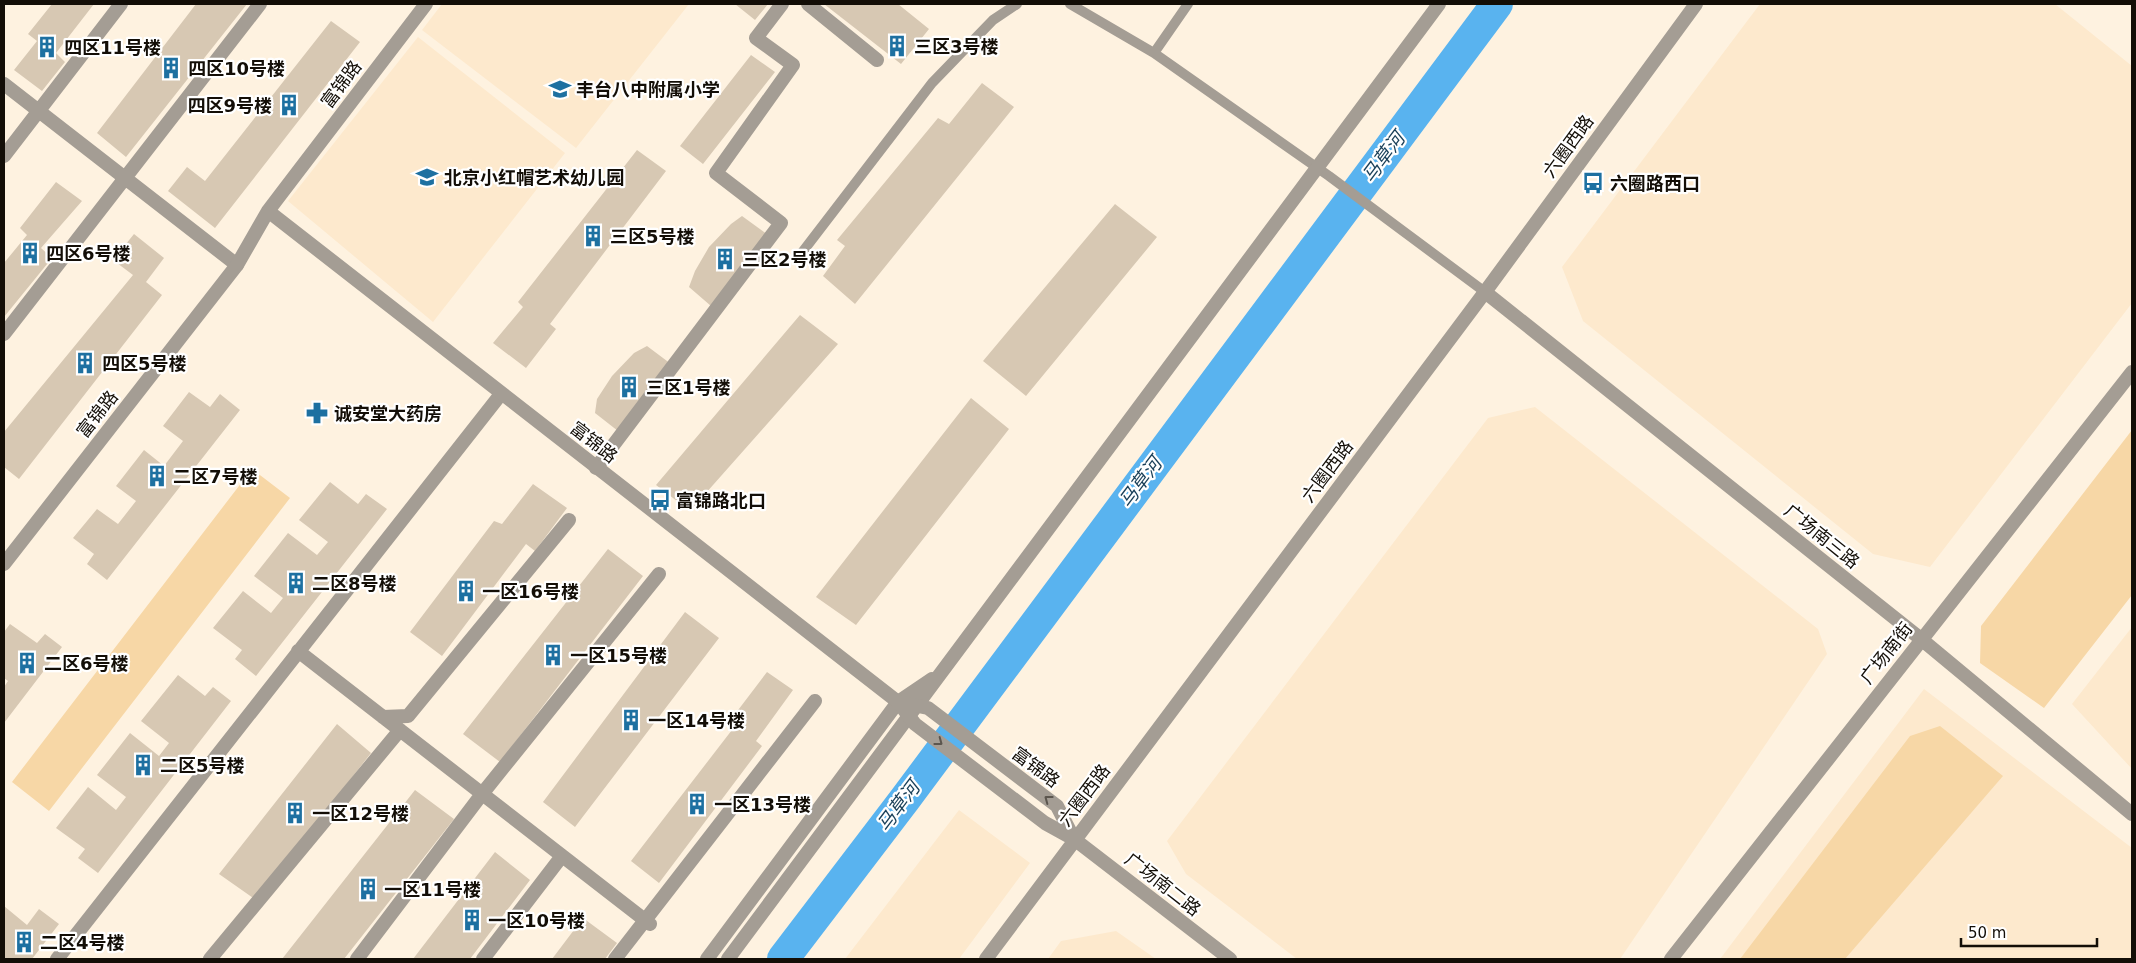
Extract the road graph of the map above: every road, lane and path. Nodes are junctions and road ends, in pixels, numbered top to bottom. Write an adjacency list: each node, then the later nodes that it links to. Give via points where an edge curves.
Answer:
1 (121, 4): 14 (street)
2 (260, 4): 17 (street)
3 (426, 4): 18 (street, 富锦路)
4 (782, 4): 25 (street, via 756,38 793,65 716,173 781,223)
5 (808, 4): 12 (street)
6 (1017, 4): 19 (lane, via 993,20 932,83)
7 (1070, 4): 11 (lane)
8 (1188, 4): 11 (lane)
9 (1438, 4): 16 (street)
10 (1696, 4): 21 (street, 六圈西路)
11 (1154, 53): 16 (lane)
12 (877, 60)
13 (4, 84): 14 (street)
14 (40, 112): 15 (street); 17 (street)
15 (4, 156)
16 (1316, 167): 21 (lane); 31 (street)
17 (127, 178): 20 (street); 22 (street)
18 (268, 211): 20 (street, 富锦路); 24 (street, 富锦路)
19 (797, 259)
20 (237, 265): 27 (street, 富锦路)
21 (1485, 292): 29 (street, 广场南三路); 39 (street, 六圈西路)
22 (4, 334)
23 (2132, 372): 29 (street, 广场南街)
24 (501, 394): 25 (street, 富锦路); 30 (street)
25 (596, 468): 33 (street, 富锦路)
26 (569, 520): 35 (street, via 408,716)
27 (4, 564)
28 (659, 574): 37 (street)
29 (1921, 639): 38 (street, 广场南三路); 51 (street, 广场南街)
30 (298, 651): 35 (street); 42 (street)
31 (940, 673): 33 (street); 34 (street)
32 (815, 701): 41 (street)
33 (898, 702): 34 (street, 富锦路); 47 (street)
34 (917, 714): 39 (street, 富锦路, one-way to 39, via 963,760 1045,823); 39 (street, 富锦路, one-way to 34, via 1058,806 975,744); 48 (street)
35 (383, 717): 36 (street)
36 (400, 730): 37 (street); 43 (street)
37 (482, 794): 40 (street); 44 (street)
38 (2132, 814)
39 (1074, 839): 49 (street, 六圈西路); 50 (street, 广场南二路)
40 (562, 856): 41 (street); 45 (street)
41 (647, 922): 46 (street)
42 (57, 959)
43 (210, 959)
44 (357, 959)
45 (483, 959)
46 (614, 959)
47 (707, 959)
48 (728, 959)
49 (986, 959)
50 (1230, 959)
51 (1671, 959)

